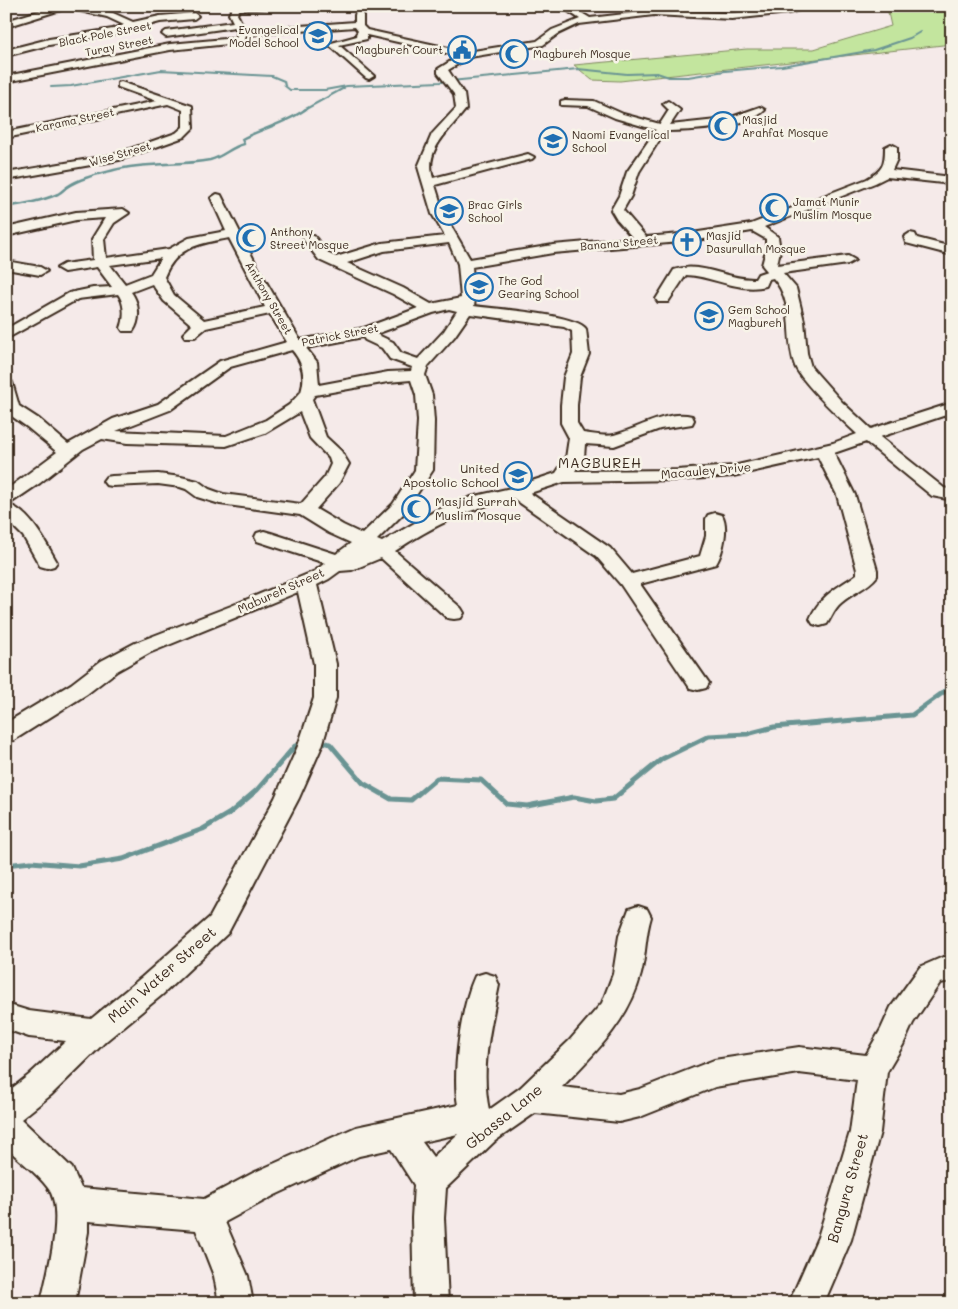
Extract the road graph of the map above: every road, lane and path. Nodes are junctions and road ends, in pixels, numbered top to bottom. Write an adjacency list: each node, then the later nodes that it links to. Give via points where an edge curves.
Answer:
1 (64, 6): 9 (street)
2 (69, 6): 16 (street, via 110,15)
3 (271, 6): 10 (street, Black Pole Street)
4 (363, 6): 19 (street)
5 (564, 6): 14 (street)
6 (809, 6): 7 (street, via 732,16)
7 (657, 10): 14 (street)
8 (11, 11): 13 (street)
9 (37, 14): 12 (street); 13 (street)
10 (236, 15): 18 (street, Black Pole Street); 22 (street)
11 (205, 16): 16 (street)
12 (55, 19)
13 (20, 20): 15 (street)
14 (588, 20): 25 (street, via 569,24 535,44)
15 (6, 24)
16 (132, 25): 20 (street)
17 (72, 28): 20 (street)
18 (199, 28): 21 (street, Black Pole Street); 23 (street)
19 (362, 28): 22 (street, Turay Street); 25 (street, Turay Street); 28 (street, via 360,34 364,37 332,44)
20 (84, 36): 24 (street)
21 (158, 36)
22 (240, 37): 23 (street, Turay Street)
23 (202, 43): 27 (street, Turay Street)
24 (6, 53)
25 (467, 55): 43 (street, via 443,69 463,105 437,134 431,147 424,167)
26 (32, 65): 27 (street)
27 (46, 71): 29 (street); 30 (street, Turay Street)
28 (369, 76)
29 (64, 78)
30 (6, 79)
31 (121, 85): 32 (street)
32 (166, 102): 37 (street, Karama Street); 41 (street, Wise Street, via 188,108 188,128 180,135 115,158)
33 (565, 103): 36 (street, via 590,103 619,116)
34 (668, 104): 36 (street, via 674,110)
35 (760, 110): 36 (street, via 750,116 712,124)
36 (662, 128): 51 (street, via 633,172 617,210)
37 (6, 135)
38 (891, 147): 40 (street, via 891,159)
39 (528, 157): 43 (street)
40 (885, 172): 42 (street); 45 (street, Banana Street, via 871,182)
41 (6, 177)
42 (952, 181)
43 (429, 183): 50 (street, via 438,214)
44 (217, 198): 47 (street, Anthony Street)
45 (754, 227): 51 (street, Banana Street); 61 (street, via 772,237 774,250 769,265)
46 (6, 232): 55 (street, via 76,216 123,213 109,221 98,239)
47 (233, 233): 53 (street, via 194,241); 66 (street, Anthony Street)
48 (910, 237): 52 (street, via 911,240)
49 (309, 238): 56 (street, via 319,253)
50 (452, 238): 56 (street, via 382,246); 58 (street)
51 (643, 241): 58 (street, Banana Street, via 553,249)
52 (952, 251)
53 (172, 252): 55 (street); 62 (street)
54 (848, 260): 61 (street)
55 (101, 262): 59 (street); 63 (street)
56 (335, 262): 67 (street, via 398,290)
57 (6, 264): 60 (street)
58 (465, 264): 65 (street)
59 (64, 268)
60 (40, 271)
61 (774, 272): 64 (street, via 763,276 761,284 755,285 720,276 679,272); 78 (street, via 789,288 797,321 798,353 804,368)
62 (157, 277): 63 (street); 66 (street, via 161,289 196,330)
63 (123, 290): 68 (street, via 131,307); 70 (street, via 74,296)
64 (663, 299)
65 (461, 305): 67 (street, Patrick Street); 72 (street, via 449,334); 79 (street, Patrick Street, via 568,323 579,329 581,354 572,377 569,405 569,423)
66 (274, 309): 71 (street, Anthony Street)
67 (429, 309): 69 (street, Patrick Street)
68 (128, 328)
69 (367, 332): 71 (street, Patrick Street); 72 (street, via 370,337 388,345 395,356)
70 (6, 335)
71 (295, 344): 74 (street, Anthony Street, via 309,360 311,375); 77 (street, Patrick Street, via 225,364 164,407)
72 (419, 370): 74 (street); 91 (street, Mabureh Street, via 424,394 424,470 399,508)
73 (6, 385): 81 (street, via 11,408)
74 (306, 395): 77 (street, via 269,425 237,440 127,438); 88 (street, Anthony Street, via 314,432 337,455 340,464 333,478)
75 (952, 408): 78 (street, Macauley Drive)
76 (686, 420): 79 (street, via 657,424 622,440)
77 (99, 433): 81 (street, Patrick Street)
78 (870, 437): 80 (street, Macauley Drive); 85 (street, via 938,492)
79 (577, 438): 82 (street, via 576,458)
80 (824, 451): 82 (street, Macauley Drive, via 733,471); 98 (street, via 846,495 867,576 836,595 822,611)
81 (68, 452): 86 (street, Patrick Street)
82 (562, 477): 84 (street, Macauley Drive)
83 (112, 481): 88 (street, via 158,479 181,482 220,499)
84 (516, 492): 92 (street, Macauley Drive, via 477,501 442,515); 96 (street, via 594,544)
85 (952, 495)
86 (6, 498)
87 (6, 509): 93 (street, via 31,533)
88 (305, 510): 91 (street, via 336,529)
89 (715, 519): 96 (street, via 709,560)
90 (264, 537): 94 (street, via 305,548)
91 (365, 541): 92 (street); 94 (street, Mabureh Street)
92 (383, 550): 95 (street, Macauley Drive); 97 (street)
93 (47, 562)
94 (339, 562): 95 (street, Mabureh Street)
95 (314, 578): 100 (street, Mabureh Street, via 142,648); 105 (street, Main Water Street, via 325,664 325,698 310,746 287,798 218,925)
96 (628, 581): 99 (street)
97 (454, 614)
98 (820, 620)
99 (698, 683)
100 (6, 734)
101 (638, 917): 107 (street, Gbassa Lane, via 627,974 612,1010 579,1050)
102 (952, 969): 106 (street, via 930,975 901,1016)
103 (485, 986): 109 (street, via 469,1066)
104 (6, 1016): 105 (street, via 28,1024)
105 (96, 1032): 108 (street, Main Water Street)
106 (873, 1069): 107 (street, via 799,1060 714,1074 619,1108); 115 (street, Bangura Street, via 863,1141 834,1240)
107 (531, 1098): 109 (street, Gbassa Lane)
108 (6, 1112)
109 (479, 1123): 111 (street); 112 (street, Gbassa Lane)
110 (6, 1126): 113 (street, via 61,1179)
111 (398, 1133): 112 (street); 114 (street, via 356,1142)
112 (430, 1181): 118 (street)
113 (70, 1202): 114 (street); 116 (street, via 72,1232)
114 (206, 1215): 117 (street, via 230,1276)
115 (809, 1302)
116 (58, 1303)
117 (236, 1303)
118 (431, 1303)

